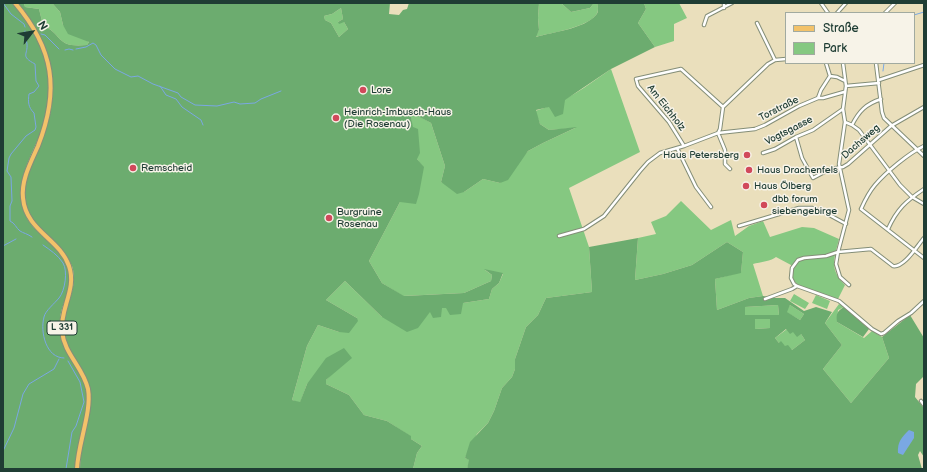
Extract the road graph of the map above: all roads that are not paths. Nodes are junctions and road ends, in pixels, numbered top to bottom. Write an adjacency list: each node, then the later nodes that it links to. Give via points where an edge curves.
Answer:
1 (15, 3): 62 (main road, L 331, via 40,40 50,71 51,93 48,114 25,178 23,198 31,222 61,252 71,271 72,287 62,319 62,336 85,381 89,398)
2 (724, 3): 7 (street)
3 (732, 3): 7 (street)
4 (821, 3): 8 (street)
5 (846, 3): 9 (street)
6 (894, 3): 10 (street)
7 (724, 8): 12 (street, via 707,16)
8 (827, 12)
9 (838, 12)
10 (886, 12)
11 (757, 23): 14 (street)
12 (704, 25)
13 (785, 59): 14 (street)
14 (775, 60): 26 (street)
15 (826, 64): 19 (street)
16 (843, 64): 21 (street)
17 (876, 64): 20 (street)
18 (924, 65): 20 (street)
19 (830, 76): 21 (street); 24 (street)
20 (879, 81): 22 (street); 25 (street)
21 (845, 82): 22 (street)
22 (846, 86): 23 (street)
23 (844, 92): 24 (street, Torstraße); 28 (street)
24 (818, 98): 32 (street, Torstraße, via 755,129)
25 (881, 99): 30 (street, via 863,108); 31 (street, via 883,115)
26 (723, 107): 32 (street); 35 (street, Am Eichholz, via 681,69 636,80)
27 (924, 107): 31 (street, Dachsweg)
28 (843, 109): 29 (street); 33 (street, Vogtsgasse, via 813,130)
29 (845, 122): 30 (street); 41 (street)
30 (852, 124): 34 (street)
31 (891, 126): 34 (street, Dachsweg); 38 (street)
32 (718, 133): 35 (street, Torstraße); 42 (street, via 725,150 726,164)
33 (796, 137): 39 (street, Vogtsgasse); 41 (street, Dachsweg, via 802,158 813,178 830,169)
34 (870, 145): 41 (street, Dachsweg, via 848,164); 43 (street)
35 (684, 146): 37 (street, Torstraße)
36 (924, 146): 38 (street)
37 (677, 148): 47 (street, via 696,187); 51 (street, Torstraße, via 660,153 648,162 604,216 584,229)
38 (917, 149): 40 (street); 43 (street)
39 (763, 153)
40 (924, 156)
41 (839, 168): 48 (street, via 849,207)
42 (730, 169)
43 (889, 172): 45 (street); 50 (street, via 875,185 861,209)
44 (924, 189): 45 (street)
45 (912, 197): 46 (street); 50 (street, via 899,209)
46 (924, 204)
47 (711, 207)
48 (846, 224): 49 (street, via 822,211 799,208); 54 (street)
49 (739, 226)
50 (888, 229): 53 (street)
51 (559, 236)
52 (924, 238): 53 (street)
53 (914, 250): 54 (street, via 898,266 894,266 871,249); 55 (street)
54 (838, 252): 56 (street, via 804,258 796,262 790,275); 57 (street, via 838,271)
55 (924, 258)
56 (797, 286): 58 (street); 59 (street, via 839,301 881,334)
57 (849, 286)
58 (765, 299)
59 (924, 301)
60 (921, 402): 61 (street)
61 (924, 405)
62 (77, 469)

